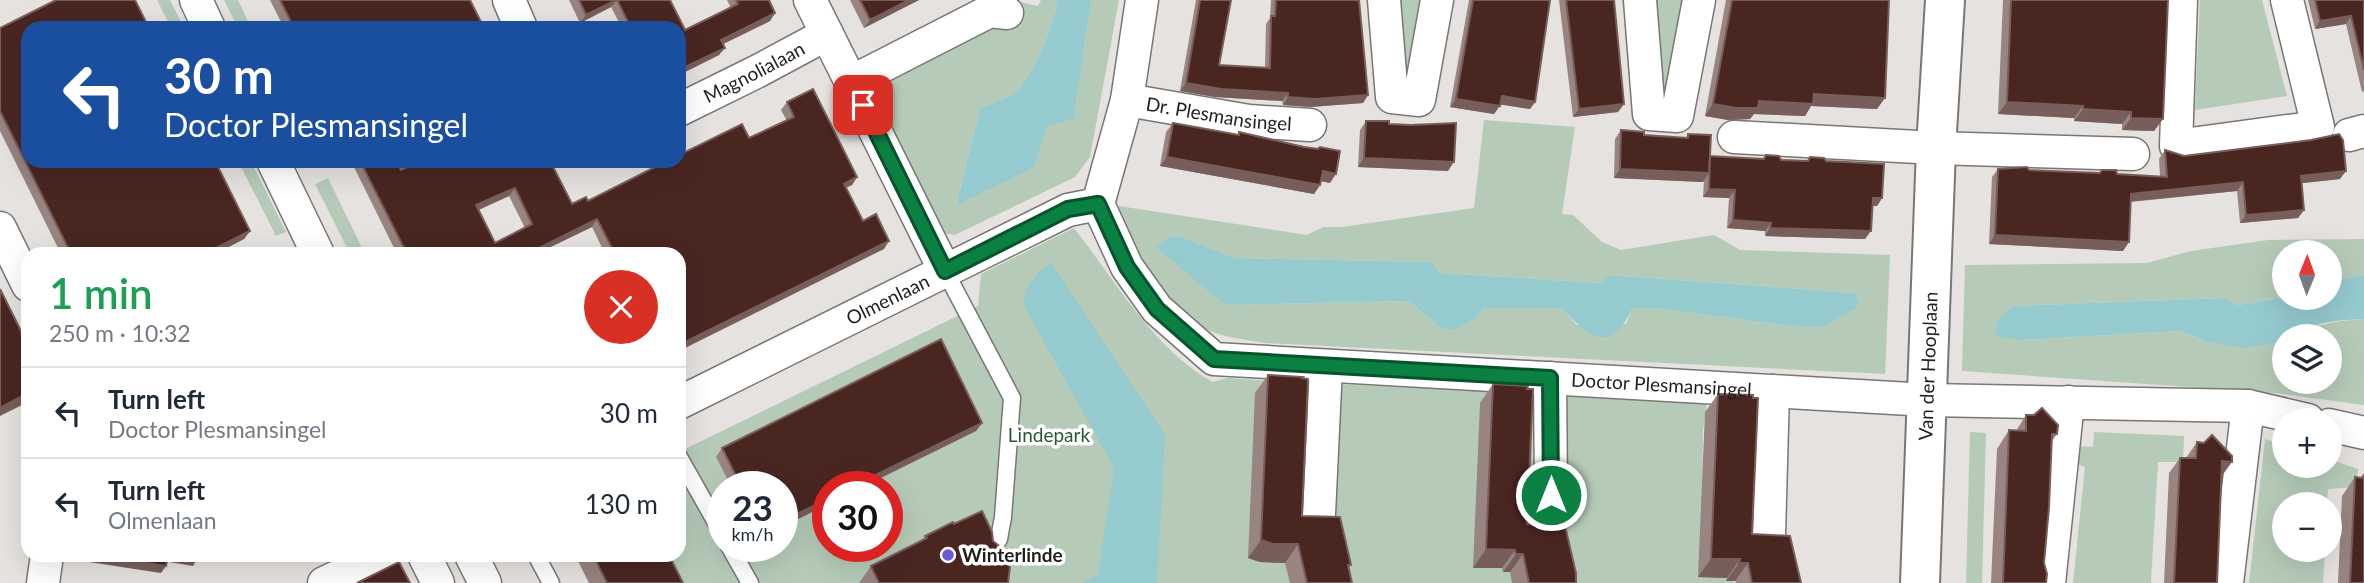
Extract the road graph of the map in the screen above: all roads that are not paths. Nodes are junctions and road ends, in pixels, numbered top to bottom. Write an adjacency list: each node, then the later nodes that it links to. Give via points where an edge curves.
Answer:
1 (196, 0): 13 (street)
2 (509, 0): 14 (street)
3 (810, 0): 15 (street)
4 (1142, 0): 17 (street)
5 (1384, 0): 6 (street, via 1392,97 1419,100)
6 (1437, 0)
7 (1640, 0): 8 (street, via 1650,114 1677,116)
8 (1699, 0)
9 (1945, 0): 21 (street, Van der Hooplaan)
10 (2181, 0): 11 (street, via 2176,146 2318,127)
11 (2287, 0)
12 (1007, 13): 16 (street, via 990,11)
13 (206, 21)
14 (518, 21)
15 (827, 34): 16 (street); 18 (street, Magnolialaan)
16 (851, 82): 28 (street)
17 (1128, 100): 19 (street, Dr. Plesmansingel, via 1249,121); 24 (street)
18 (686, 107)
19 (1310, 125)
20 (1734, 137): 21 (street)
21 (1936, 148): 22 (street); 33 (street, Van der Hooplaan)
22 (2133, 154)
23 (276, 168): 26 (street)
24 (1098, 204): 28 (street, Olmenlaan, via 1068,209); 29 (street, Doctor Plesmansingel, via 1127,267 1157,309 1214,359)
25 (0, 228): 27 (street)
26 (315, 247)
27 (21, 271)
28 (945, 271): 32 (street, Olmenlaan); 44 (lane, via 1012,398 1003,517 999,539)
29 (1326, 366): 30 (street, Doctor Plesmansingel); 42 (street)
30 (1550, 378): 31 (street, Doctor Plesmansingel); 40 (street, Doctor Plesmansingel)
31 (1773, 391): 33 (street, Doctor Plesmansingel); 43 (street, Doctor Plesmansingel)
32 (686, 400)
33 (1928, 400): 34 (street, Doctor Plesmansingel); 57 (street, Van der Hooplaan)
34 (2068, 402): 35 (street, Doctor Plesmansingel); 58 (street)
35 (2248, 406): 36 (street, Doctor Plesmansingel); 59 (street)
36 (2272, 412)
37 (2342, 428): 38 (street)
38 (2364, 433)
39 (686, 469): 41 (lane)
40 (1551, 495)
41 (707, 507)
42 (1319, 514)
43 (1769, 535)
44 (989, 554)
45 (46, 562): 51 (street)
46 (369, 562): 52 (street)
47 (428, 562): 53 (street)
48 (474, 562): 54 (street)
49 (540, 562): 55 (lane)
50 (738, 562): 56 (lane)
51 (43, 583)
52 (324, 583)
53 (438, 583)
54 (485, 583)
55 (551, 583)
56 (750, 583)
57 (1920, 583)
58 (2049, 583)
59 (2227, 583)

